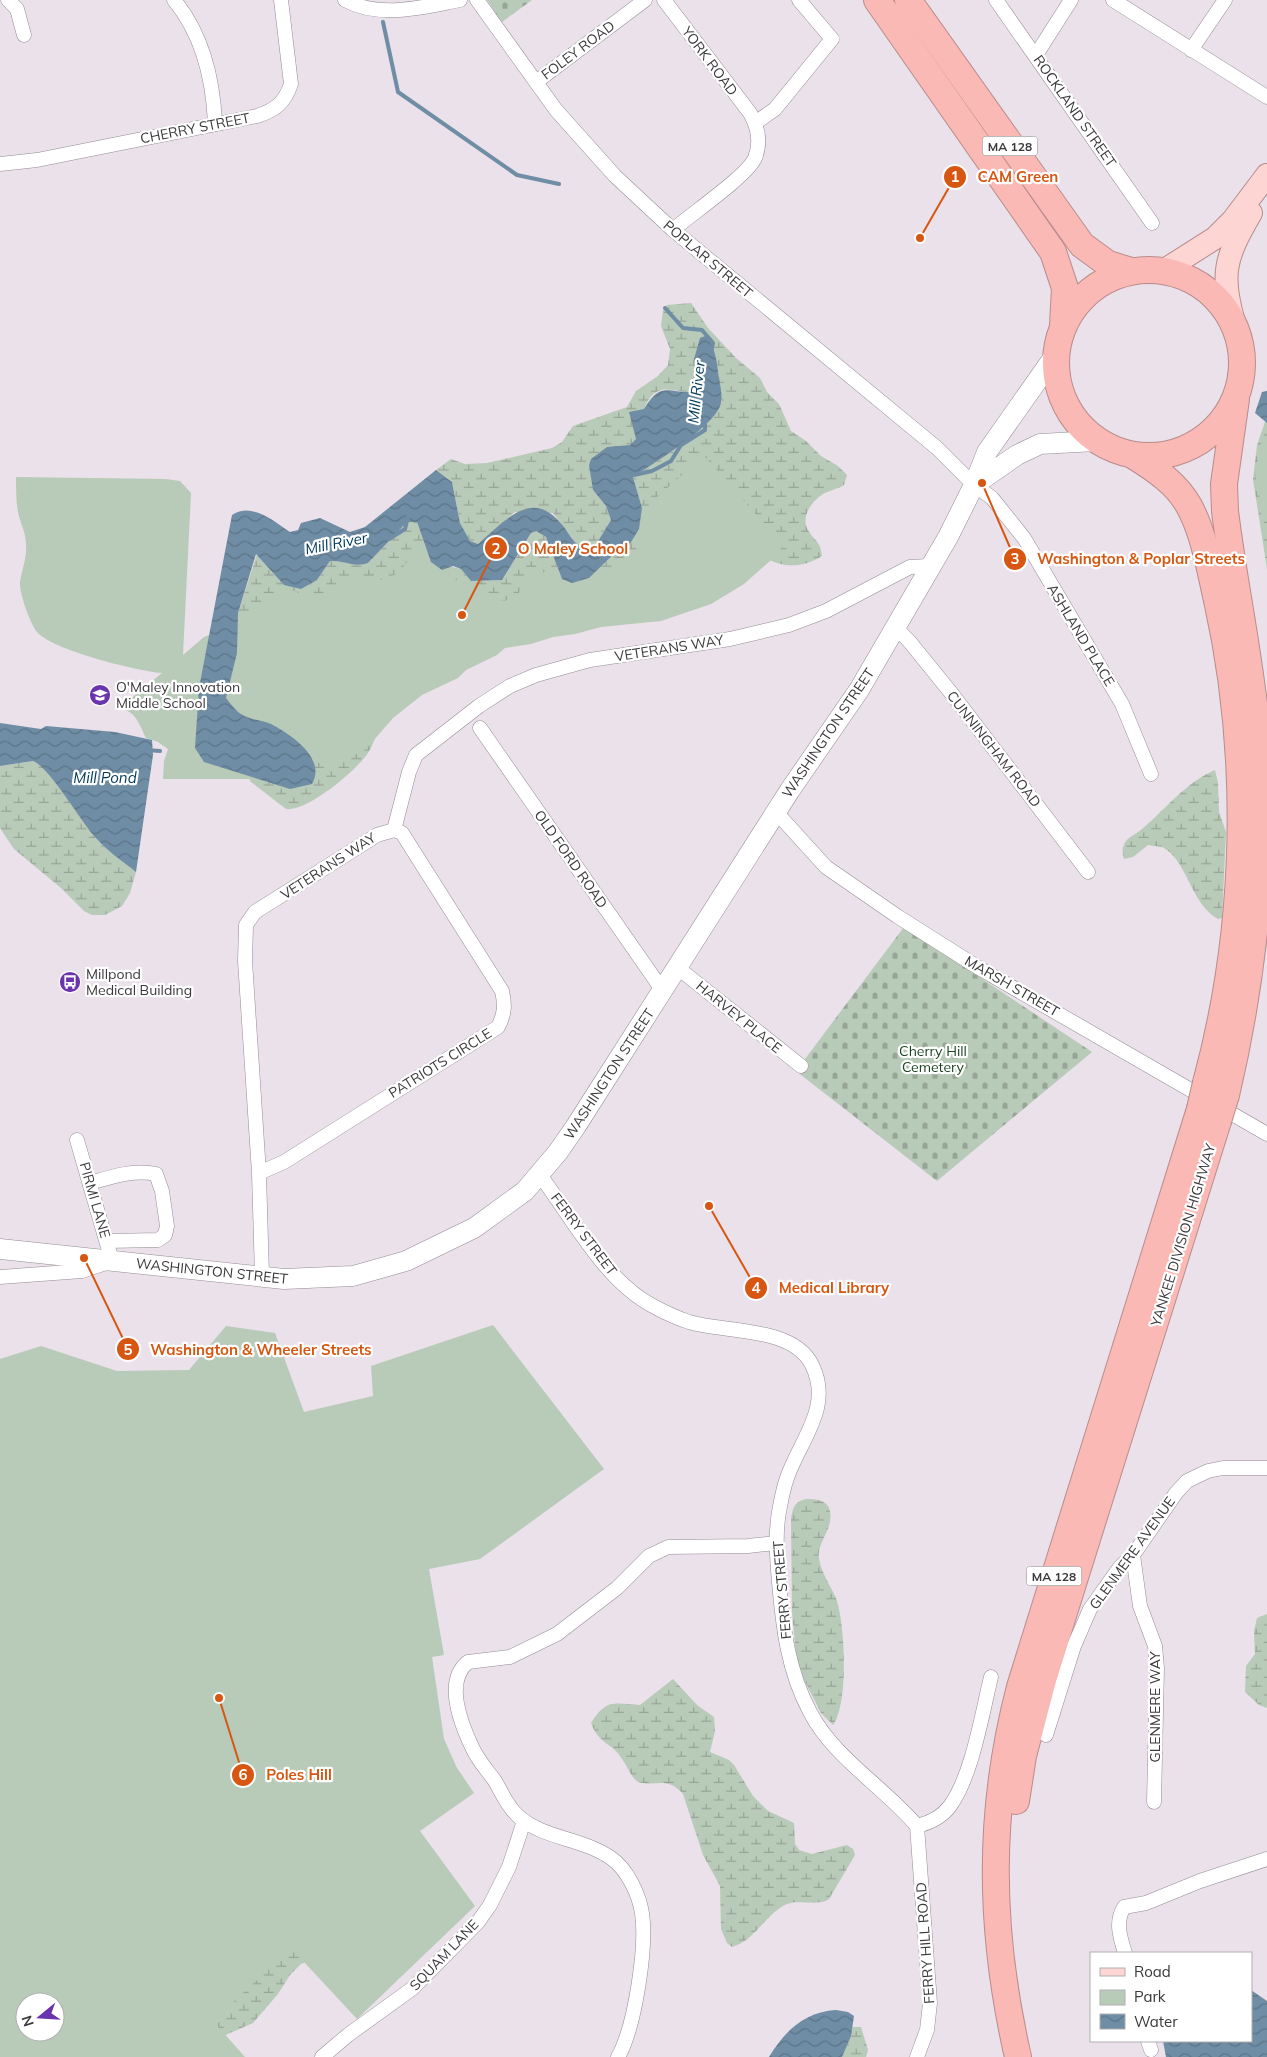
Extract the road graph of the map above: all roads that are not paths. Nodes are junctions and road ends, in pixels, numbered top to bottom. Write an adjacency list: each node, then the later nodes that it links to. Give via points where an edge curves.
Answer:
1 (8, 0): 16 (street, via 17,9)
2 (174, 0): 21 (street, via 192,25 201,48 211,80)
3 (281, 0): 21 (street, CHERRY STREET, via 291,69 288,94 269,112)
4 (345, 0): 5 (street, via 368,8 407,10)
5 (460, 0)
6 (477, 0): 19 (street, POPLAR STREET)
7 (645, 0): 19 (street, FOLEY ROAD)
8 (664, 0): 22 (street, YORK ROAD)
9 (799, 0): 22 (street, via 832,39 775,108)
10 (877, 0): 32 (highway, MA 128, via 1054,252 1065,288)
11 (908, 0): 29 (highway, MA 128, via 1082,245 1108,264)
12 (996, 0): 18 (street, ROCKLAND STREET)
13 (1071, 0): 18 (street)
14 (1113, 0): 17 (street)
15 (1224, 0): 17 (street)
16 (24, 35)
17 (1191, 50): 20 (street)
18 (1036, 55): 27 (street, ROCKLAND STREET)
19 (536, 82): 28 (street, POPLAR STREET, via 594,154)
20 (1267, 97)
21 (215, 123): 23 (street, CHERRY STREET, via 37,160)
22 (755, 123): 28 (street, via 757,150 749,166)
23 (0, 164)
24 (1267, 175): 30 (main road, via 1215,238)
25 (1267, 185): 26 (main road)
26 (1255, 206): 31 (main road, via 1237,238 1227,269 1226,292)
27 (1152, 223)
28 (673, 230): 37 (street, POPLAR STREET, via 937,448)
29 (1131, 271): 30 (highway, MA 128); 32 (highway, via 1105,280 1086,294)
30 (1164, 271): 31 (highway, MA 128, via 1198,284 1214,296)
31 (1235, 327): 34 (highway, MA 128, via 1242,364)
32 (1062, 328): 33 (highway, MA 128)
33 (1056, 354): 35 (highway, MA 128, via 1061,395 1075,420); 37 (main road, WASHINGTON STREET, via 987,452)
34 (1236, 399): 36 (highway, via 1219,426 1193,446 1168,455); 48 (highway, YANKEE DIVISION HIGHWAY / MA 128, via 1224,484 1225,511 1251,678 1258,759 1260,841 1251,962 1241,1028)
35 (1096, 441): 36 (highway, MA 128); 37 (main road, WASHINGTON STREET, via 1040,444 1017,455)
36 (1134, 456): 48 (highway, YANKEE DIVISION HIGHWAY / MA 128, via 1151,466 1175,488 1193,516 1220,614 1235,715 1240,821 1237,904)
37 (974, 485): 38 (main road, WASHINGTON STREET); 41 (street, ASHLAND PLACE, via 992,498 1024,538 1122,704)
38 (930, 566): 39 (main road, WASHINGTON STREET); 43 (street, VETERANS WAY, via 910,568 851,599 789,625 730,639 590,660 510,686 416,755)
39 (896, 628): 42 (main road, WASHINGTON STREET, via 859,690); 44 (street, CUNNINGHAM ROAD, via 952,694)
40 (480, 728): 46 (street, OLD FORD ROAD)
41 (1151, 774)
42 (776, 812): 45 (main road, WASHINGTON STREET); 50 (street, MARSH STREET, via 826,867 869,898 979,968)
43 (394, 830): 52 (street, VETERANS WAY, via 377,834 255,912 246,925 246,979); 52 (street, PATRIOTS CIRCLE, via 402,833 410,844 497,983 504,999 502,1019 498,1026 284,1162)
44 (1088, 872)
45 (678, 968): 46 (main road, WASHINGTON STREET); 47 (street, HARVEY PLACE)
46 (663, 990): 53 (main road, WASHINGTON STREET, via 576,1126)
47 (801, 1066)
48 (1216, 1089): 49 (highway, YANKEE DIVISION HIGHWAY / MA 128, bridge)
49 (1209, 1115): 73 (highway, YANKEE DIVISION HIGHWAY / MA 128, via 1020,1686 1005,1749 996,1835 996,1921); 74 (highway, YANKEE DIVISION HIGHWAY / MA 128, via 1023,1756 1014,1823 1011,1888 1016,1952)
50 (1267, 1134)
51 (77, 1140): 54 (street, PIRMI LANE)
52 (259, 1173): 58 (street, VETERANS WAY)
53 (540, 1175): 58 (main road, WASHINGTON STREET, via 525,1191 474,1228 406,1261 353,1276 284,1279); 61 (street, FERRY STREET, via 610,1270 640,1299 688,1322 779,1338 806,1354 815,1372 820,1396 815,1418 787,1478 778,1515)
54 (90, 1183): 55 (street, PIRMI LANE); 55 (street, via 147,1172 156,1174 162,1191 167,1226 164,1235 158,1240)
55 (107, 1241): 57 (street, PIRMI LANE)
56 (0, 1249): 57 (main road, WASHINGTON STREET)
57 (112, 1260): 58 (main road, WASHINGTON STREET); 59 (street, via 82,1270)
58 (262, 1276)
59 (0, 1277)
60 (1267, 1468): 62 (street, GLENMERE AVENUE, via 1223,1468 1202,1472 1192,1478 1176,1492)
61 (776, 1542): 66 (street, via 748,1546 668,1546 649,1556 617,1588 557,1634 510,1657 475,1660 462,1666 456,1695 472,1748 509,1806); 67 (street, FERRY STREET, via 788,1657 808,1710 853,1765 906,1812)
62 (1133, 1555): 64 (street, GLENMERE AVENUE, via 1120,1567 1084,1621); 65 (street, GLENMERE WAY, via 1140,1606 1153,1640 1158,1668)
63 (992, 1677): 67 (street, via 962,1785 949,1808 928,1823)
64 (1046, 1735)
65 (1154, 1802)
66 (524, 1821): 70 (street, SQUAM LANE, via 509,1867 478,1922 414,1988); 71 (street, via 610,1857 623,1870 637,1897 644,1931 633,2015 626,2043)
67 (917, 1826): 72 (street, FERRY HILL ROAD, via 930,2003 927,2030)
68 (1267, 1859): 69 (street, via 1146,1903 1124,1907 1118,1923)
69 (1125, 1952)
70 (322, 2057)
71 (618, 2057)
72 (917, 2057)
73 (1018, 2057)
74 (1035, 2057)

